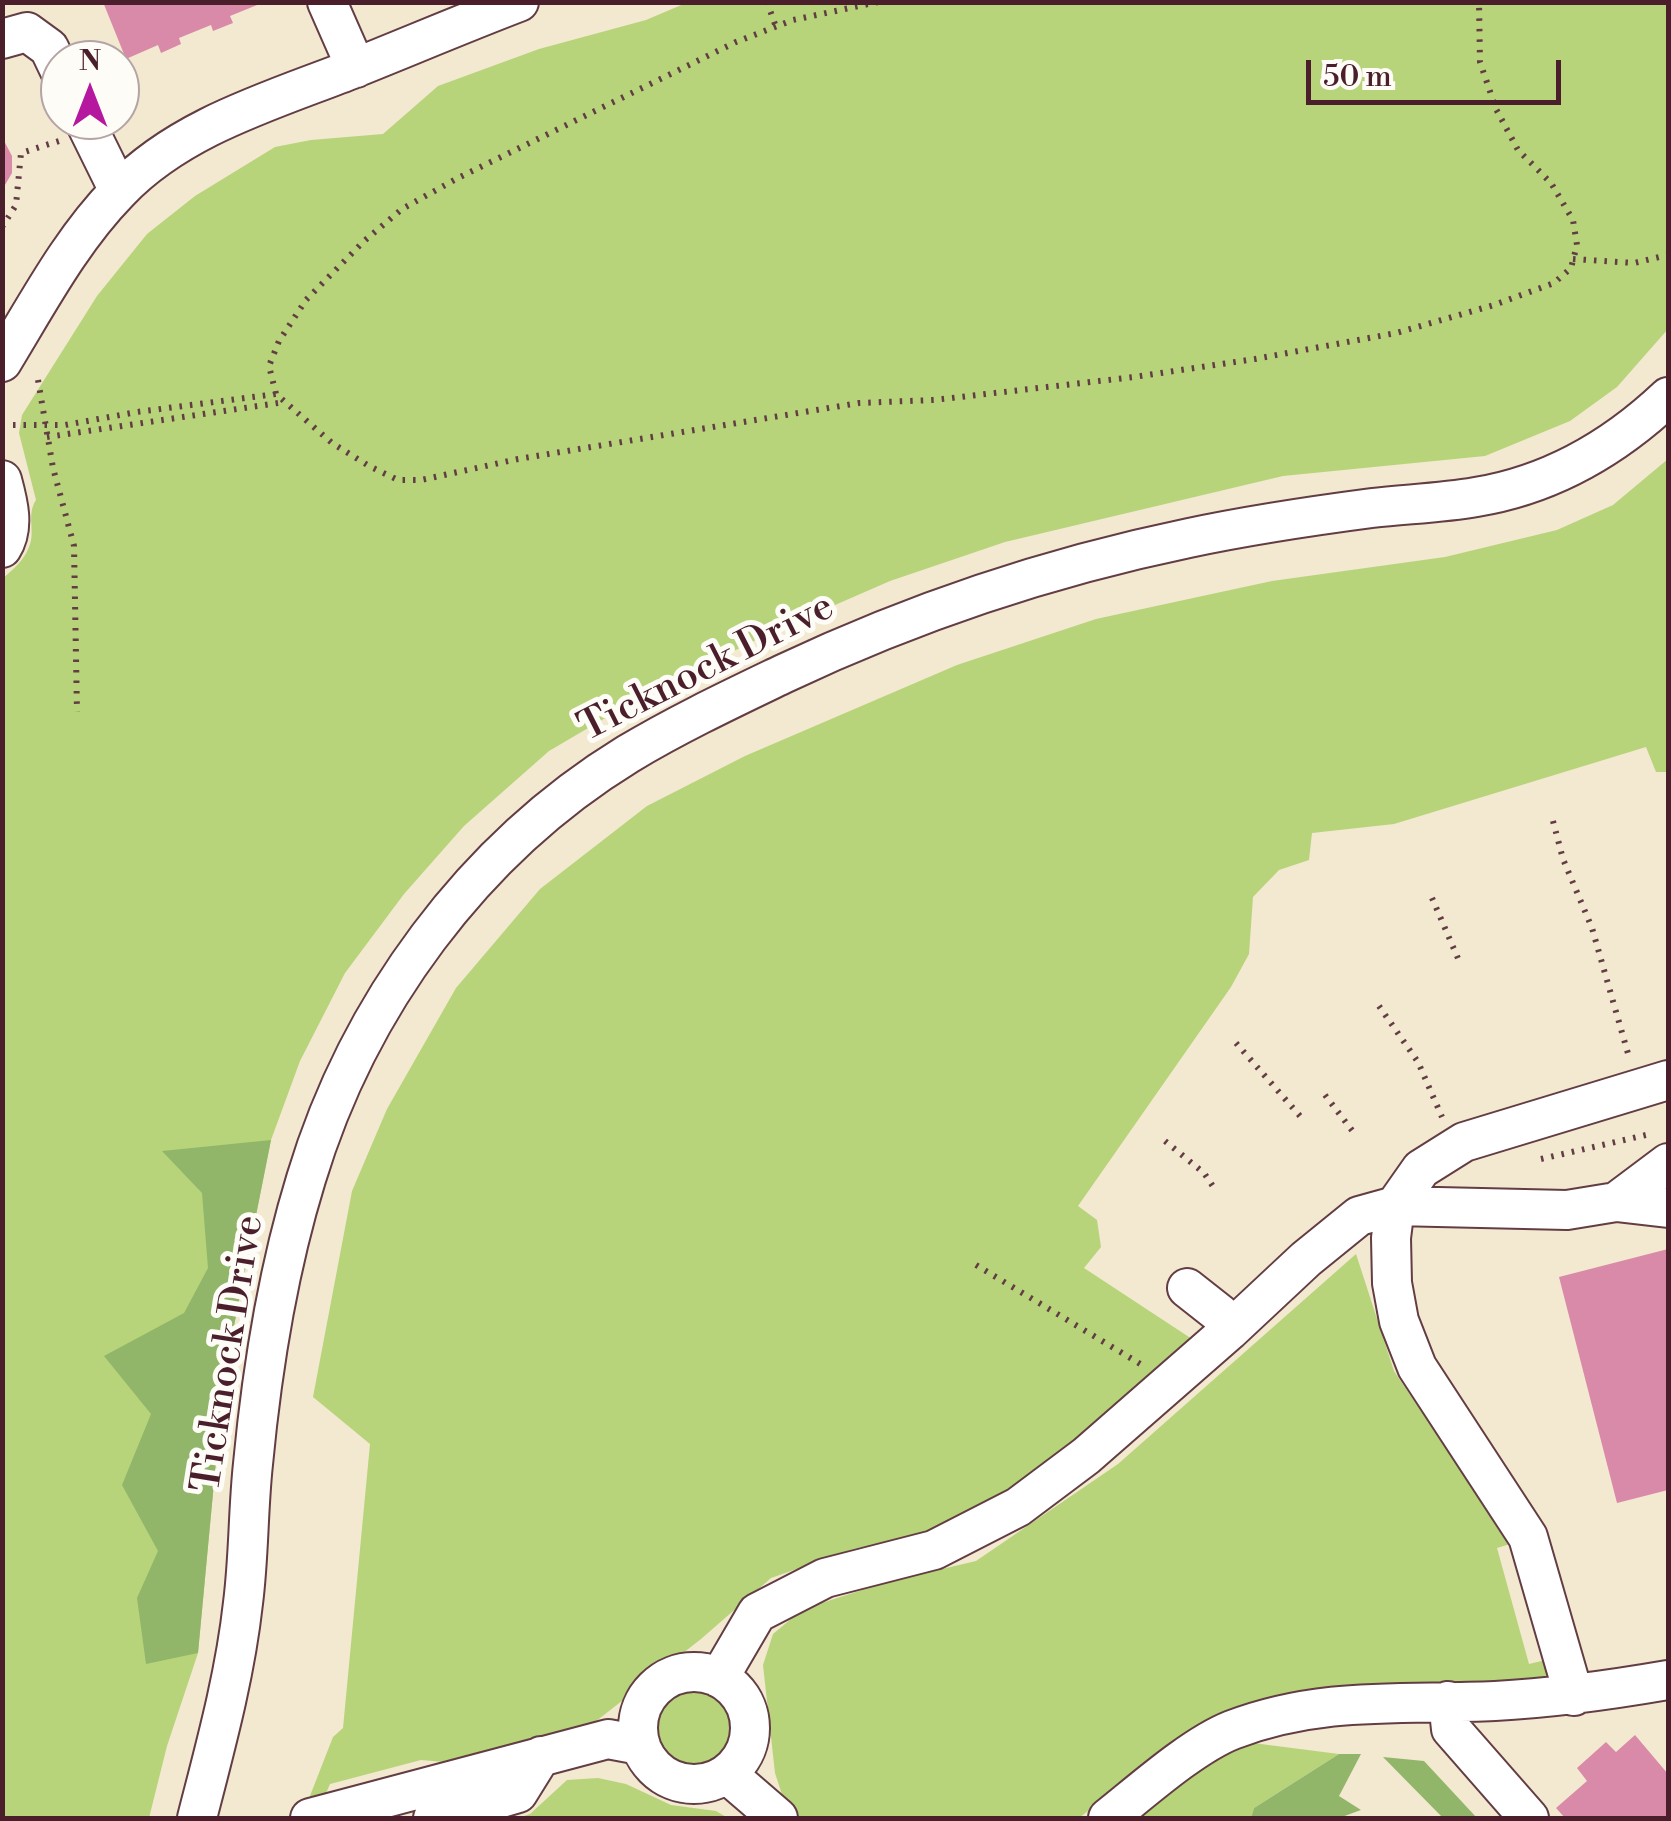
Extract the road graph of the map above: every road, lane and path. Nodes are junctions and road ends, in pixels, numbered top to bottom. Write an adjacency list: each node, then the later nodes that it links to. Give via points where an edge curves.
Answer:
1 (327, 2): 9 (street)
2 (519, 2): 9 (street)
3 (767, 2): 6 (path)
4 (878, 2): 6 (path)
5 (1479, 2): 15 (path, via 1480,62 1496,109 1518,150 1551,183 1573,220)
6 (776, 26): 18 (path, via 402,208 306,300 270,366)
7 (2, 39): 8 (street, via 27,32)
8 (40, 41)
9 (356, 68): 12 (street, via 213,126)
10 (52, 140): 13 (path, via 21,153 16,205)
11 (85, 140): 12 (street)
12 (118, 191): 16 (street, via 59,268)
13 (2, 227)
14 (1668, 255): 15 (path, via 1634,262)
15 (1574, 259): 20 (path, via 1554,284 1396,334 1134,377 860,402 421,480 398,480 369,466 332,444)
16 (2, 362)
17 (38, 380): 22 (path)
18 (276, 394): 20 (path); 22 (path)
19 (1668, 397): 56 (street, Ticknock Drive, via 1612,444 1530,484 1182,539 1028,579 897,624 746,691 625,756 501,854 438,925 376,1016 305,1180 262,1395 236,1654)
20 (286, 402): 23 (path)
21 (13, 425): 22 (path)
22 (45, 425): 23 (path)
23 (47, 437): 26 (path, via 74,546)
24 (2, 480): 25 (street, via 9,538)
25 (2, 548)
26 (77, 712)
27 (1553, 820): 32 (path, via 1635,1076)
28 (1432, 898): 29 (path)
29 (1460, 963)
30 (1379, 1006): 38 (path, via 1418,1062 1445,1124)
31 (1236, 1044): 34 (path)
32 (1661, 1082): 38 (street, via 1464,1142)
33 (1325, 1094): 35 (path)
34 (1300, 1116)
35 (1354, 1132)
36 (1166, 1141): 40 (path)
37 (1660, 1148): 39 (path); 41 (street)
38 (1445, 1155): 42 (street, via 1422,1170)
39 (1524, 1163)
40 (1216, 1191)
41 (1616, 1202): 42 (street, via 1567,1210); 43 (street)
42 (1395, 1206): 46 (street, via 1359,1216); 50 (street, via 1392,1284 1399,1322 1418,1367 1528,1537)
43 (1668, 1208)
44 (976, 1265): 47 (path)
45 (1187, 1288): 46 (street, via 1220,1314)
46 (1229, 1331): 47 (street)
47 (1170, 1382): 48 (street, via 1018,1508 934,1550 826,1578 757,1613)
48 (719, 1678): 52 (street, via 682,1673 650,1692 641,1708); 54 (street, via 746,1705 750,1724 748,1743)
49 (1668, 1680): 50 (street)
50 (1574, 1696): 51 (street)
51 (1448, 1702): 60 (street, via 1343,1703 1228,1732); 61 (street, via 1451,1728)
52 (640, 1745): 53 (street, via 608,1739); 54 (street, via 660,1774 676,1782 711,1782)
53 (542, 1756): 55 (street); 58 (street, via 518,1793)
54 (727, 1774): 59 (street)
55 (359, 1812): 57 (street)
56 (197, 1818)
57 (310, 1818)
58 (434, 1818)
59 (778, 1818)
60 (1108, 1818)
61 (1530, 1818)

